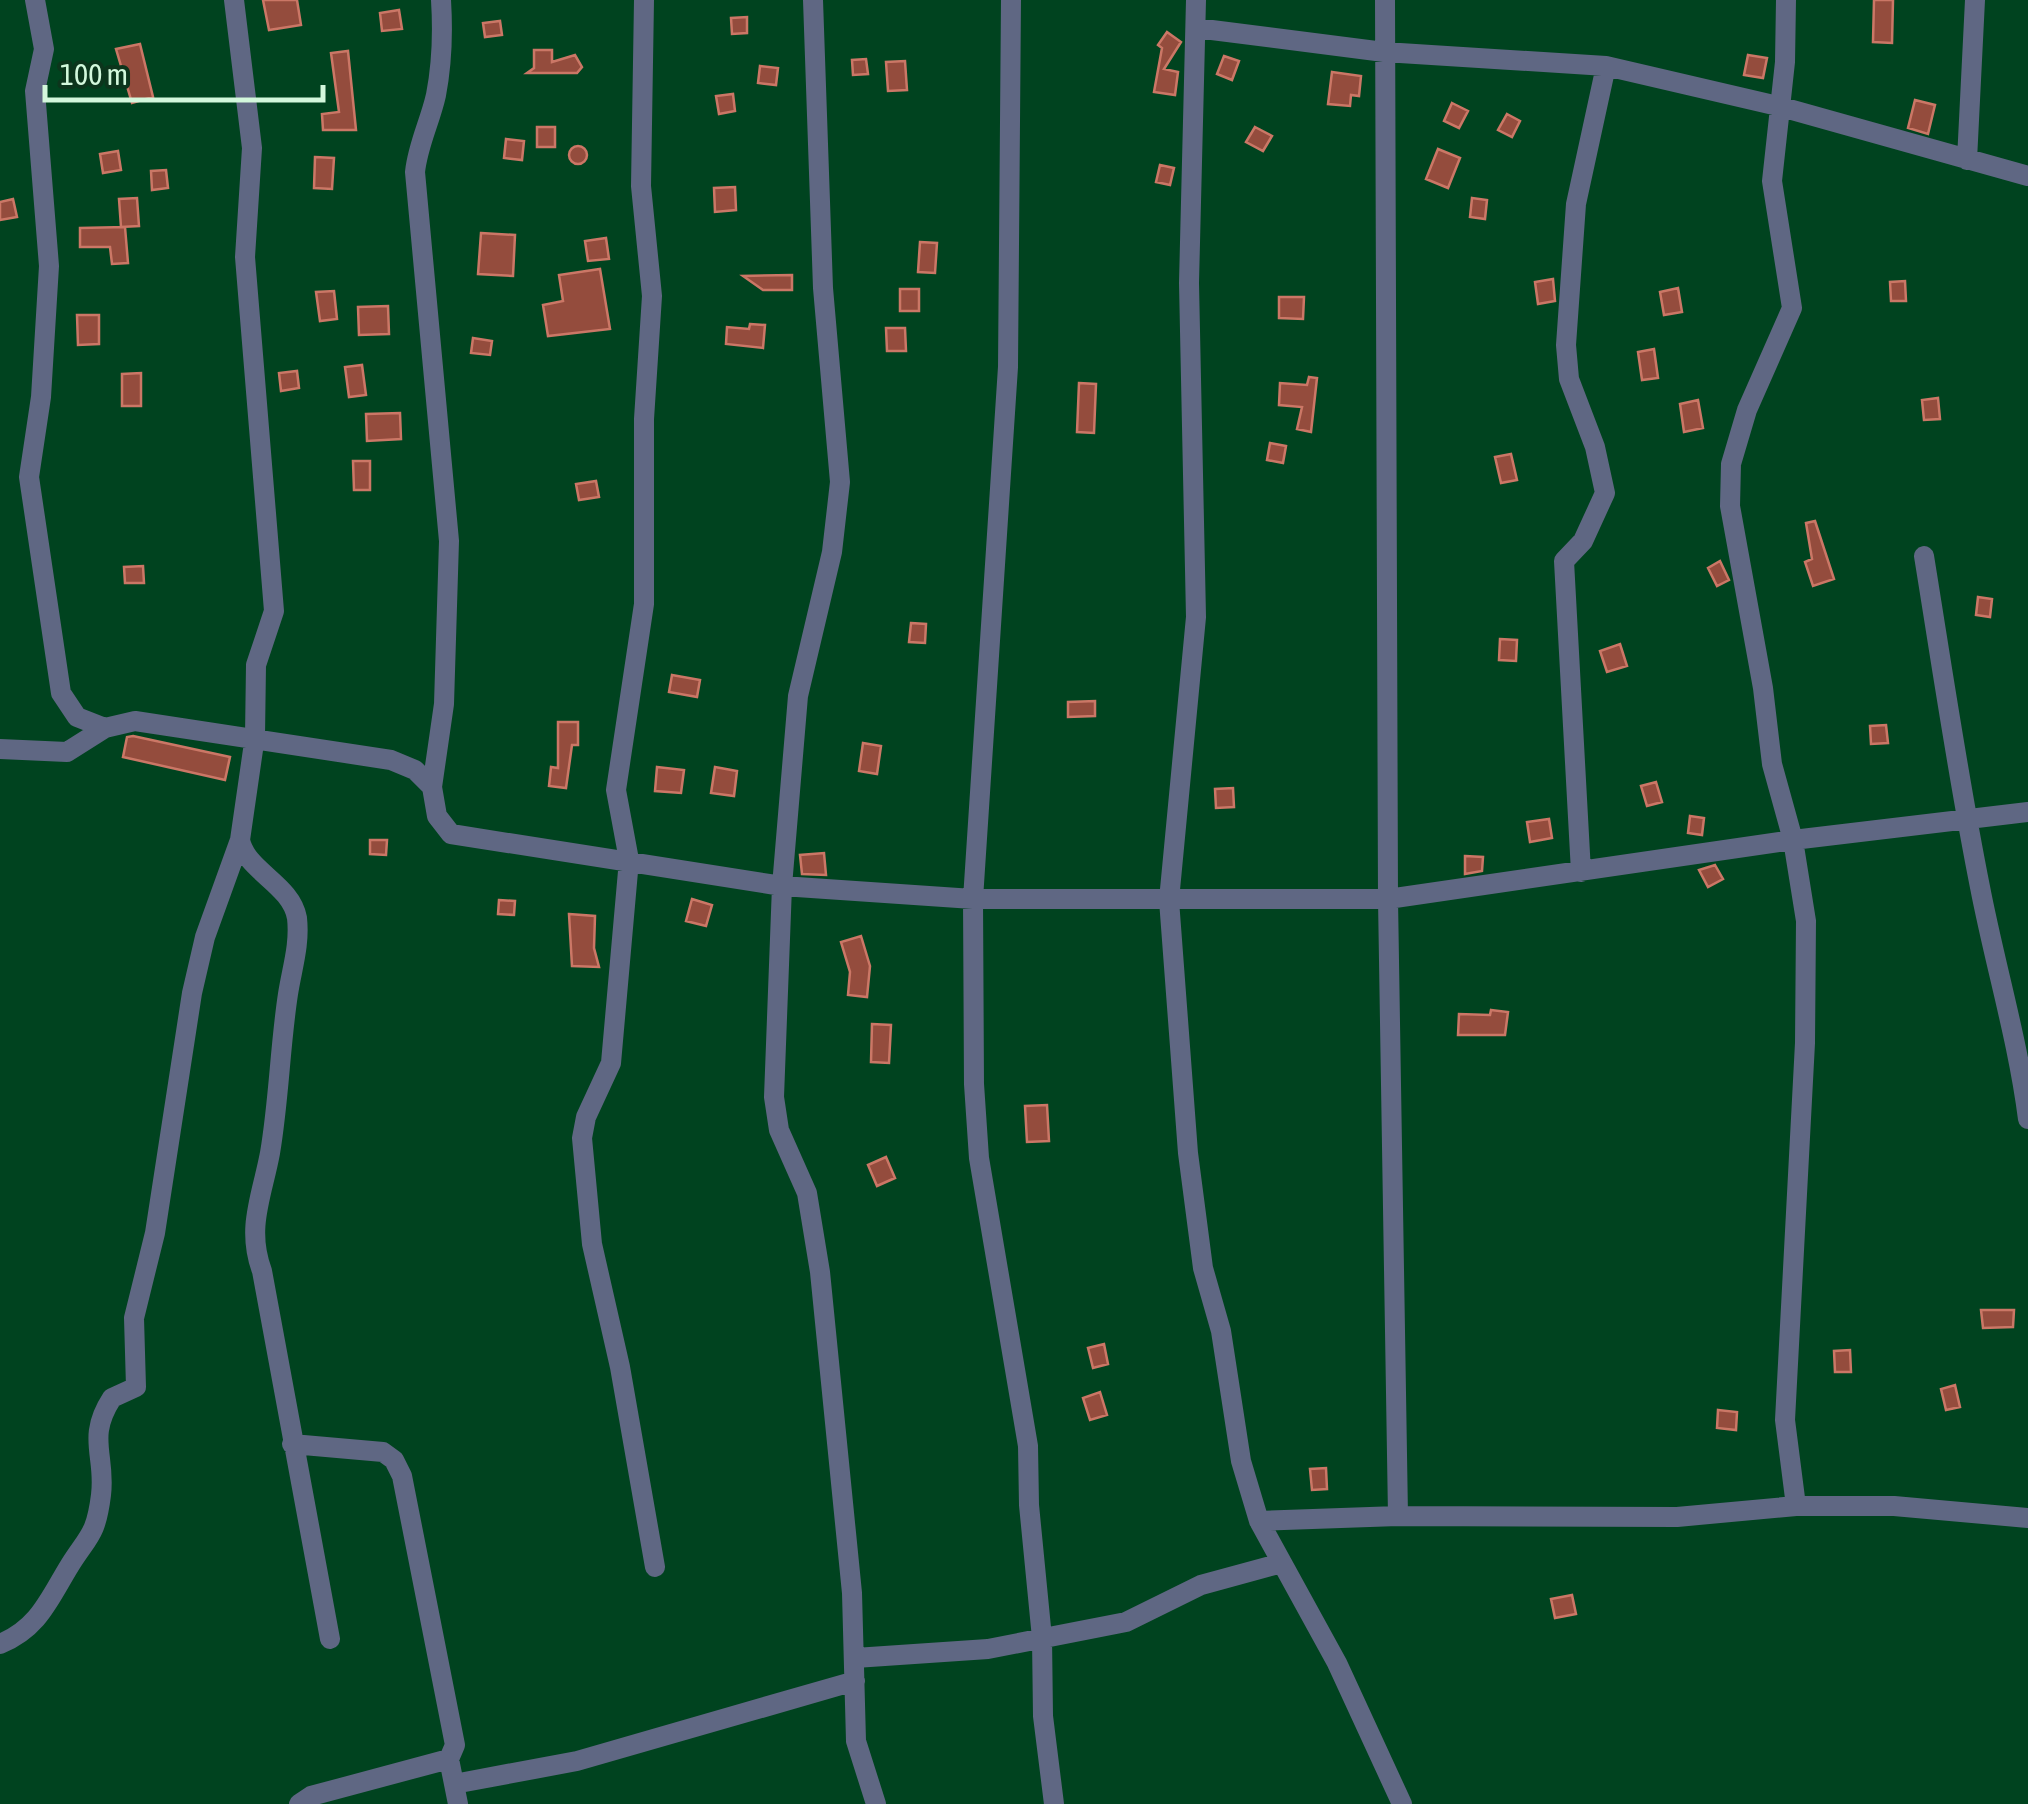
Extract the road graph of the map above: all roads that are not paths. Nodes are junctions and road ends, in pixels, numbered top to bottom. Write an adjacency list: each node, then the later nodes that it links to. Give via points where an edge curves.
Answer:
1 (35, 0): 18 (street, via 44,49 35,91 49,266 29,477 61,693 77,716)
2 (234, 0): 19 (street, via 252,148 245,258 274,611 256,665)
3 (440, 0): 21 (street, via 436,96 415,172 449,541 444,704)
4 (644, 0): 26 (street, via 641,186 652,296 644,604 616,790)
5 (813, 0): 28 (street, via 823,288 840,482 832,552 798,696)
6 (1011, 0): 30 (street, via 1008,367)
7 (1196, 0): 11 (street)
8 (1385, 0): 12 (street)
9 (1786, 0): 14 (street)
10 (1975, 0): 15 (street)
11 (1196, 28): 12 (street); 31 (street, via 1189,283 1196,618)
12 (1384, 52): 13 (street); 29 (street)
13 (1606, 66): 14 (street); 27 (street, via 1576,204 1566,345 1568,378 1605,493 1583,541 1564,561)
14 (1778, 106): 15 (street); 25 (street, via 1772,181 1792,308 1747,410 1731,464 1730,506 1772,764)
15 (1967, 160): 16 (street)
16 (2028, 176)
17 (1924, 556): 23 (street)
18 (105, 728): 19 (street, via 135,721); 20 (street, via 66,752)
19 (255, 736): 21 (street, via 391,760); 24 (street)
20 (0, 749)
21 (432, 787): 26 (street, via 437,816 451,834)
22 (2028, 812): 23 (street)
23 (1967, 820): 25 (street); 32 (street)
24 (240, 840): 33 (street, via 296,914 298,948 270,1150 252,1225); 42 (street, via 192,993 158,1216 134,1318 136,1387 112,1398 96,1430 102,1492 92,1539 34,1624)
25 (1793, 840): 27 (street); 34 (street, via 1806,921 1785,1420)
26 (629, 860): 28 (street); 39 (street, via 611,1063 582,1138 592,1244)
27 (1581, 872): 29 (street)
28 (782, 886): 30 (street); 43 (street, via 774,1097 779,1130 807,1194 820,1272)
29 (1388, 898): 31 (street); 35 (street)
30 (973, 899): 31 (street); 40 (street, via 980,1158 1028,1446)
31 (1169, 900): 37 (street, via 1203,1268)
32 (2028, 1118)
33 (292, 1444): 41 (street); 45 (street, via 382,1452 402,1476 455,1745)
34 (1796, 1506): 35 (street, via 1678,1517); 36 (street, via 1894,1506)
35 (1398, 1516): 37 (street)
36 (2028, 1518)
37 (1259, 1521): 38 (street)
38 (1282, 1563): 40 (street, via 1201,1586 1126,1622); 50 (street)
39 (655, 1568)
40 (1042, 1638): 43 (street, via 988,1649); 49 (street)
41 (330, 1639)
42 (0, 1644)
43 (855, 1658): 44 (street)
44 (855, 1681): 46 (street); 48 (street, via 856,1741)
45 (448, 1759): 46 (street); 47 (street)
46 (456, 1794)
47 (299, 1804)
48 (876, 1804)
49 (1054, 1804)
50 (1402, 1804)

